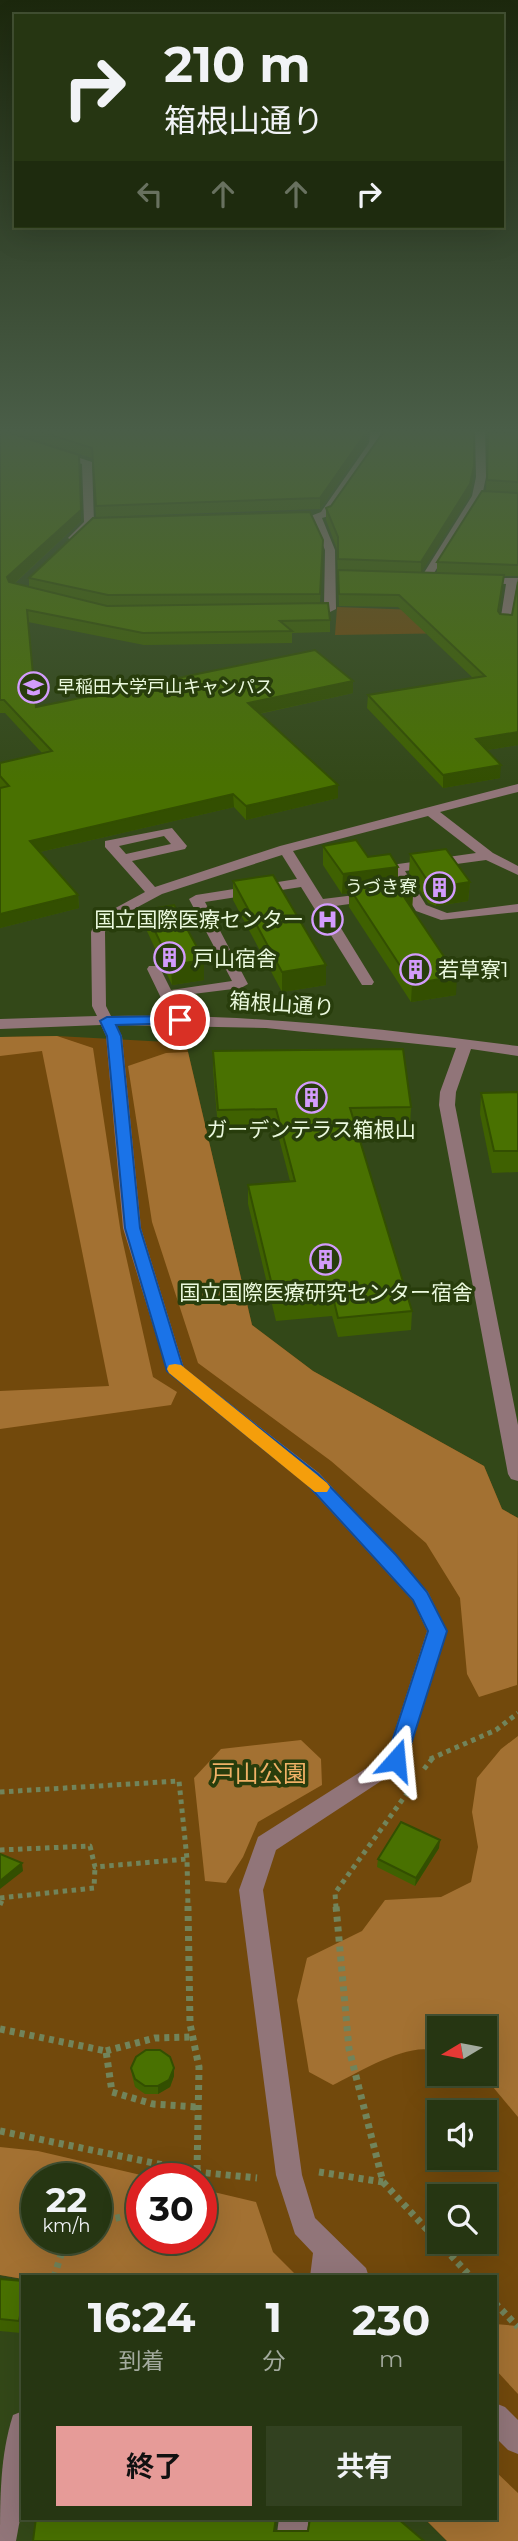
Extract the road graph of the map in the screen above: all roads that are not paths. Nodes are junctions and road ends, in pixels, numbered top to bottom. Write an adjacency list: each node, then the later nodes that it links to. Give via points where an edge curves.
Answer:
1 (66, 546): 4 (street)
2 (328, 546): 5 (street)
3 (449, 546): 7 (street, via 431,579)
4 (62, 549)
5 (328, 576): 6 (street); 10 (street, via 330,609)
6 (342, 577)
7 (397, 578)
8 (462, 579): 9 (street)
9 (515, 581): 11 (street)
10 (296, 611)
11 (506, 623)
12 (518, 788): 13 (street)
13 (430, 810): 14 (street); 15 (street)
14 (285, 849): 18 (street); 19 (street)
15 (488, 856): 17 (street); 20 (street, via 397,868)
16 (123, 859): 19 (street)
17 (518, 871)
18 (306, 882): 21 (street); 23 (street, via 196,899 241,984 166,995)
19 (153, 893): 25 (street, via 99,926 99,1006)
20 (398, 893): 21 (street); 22 (street, via 446,917)
21 (319, 904): 24 (street)
22 (518, 908)
23 (154, 969)
24 (367, 982)
25 (107, 1021): 26 (street, 箱根山通り); 27 (street, 箱根山通り, via 276,1024); 30 (street, via 114,1036 132,1228 176,1371 312,1478 421,1597 438,1631 396,1760 266,1844 251,1890 289,2175 304,2225)
26 (0, 1024)
27 (465, 1044): 28 (street, 箱根山通り); 29 (street, via 447,1105)
28 (518, 1051)
29 (518, 1474)
30 (327, 2248): 31 (street); 32 (street)
31 (324, 2275)
32 (354, 2275)
33 (497, 2419): 35 (street)
34 (21, 2436): 37 (street)
35 (518, 2440)
36 (294, 2520): 38 (street)
37 (1, 2541)
38 (291, 2541)

